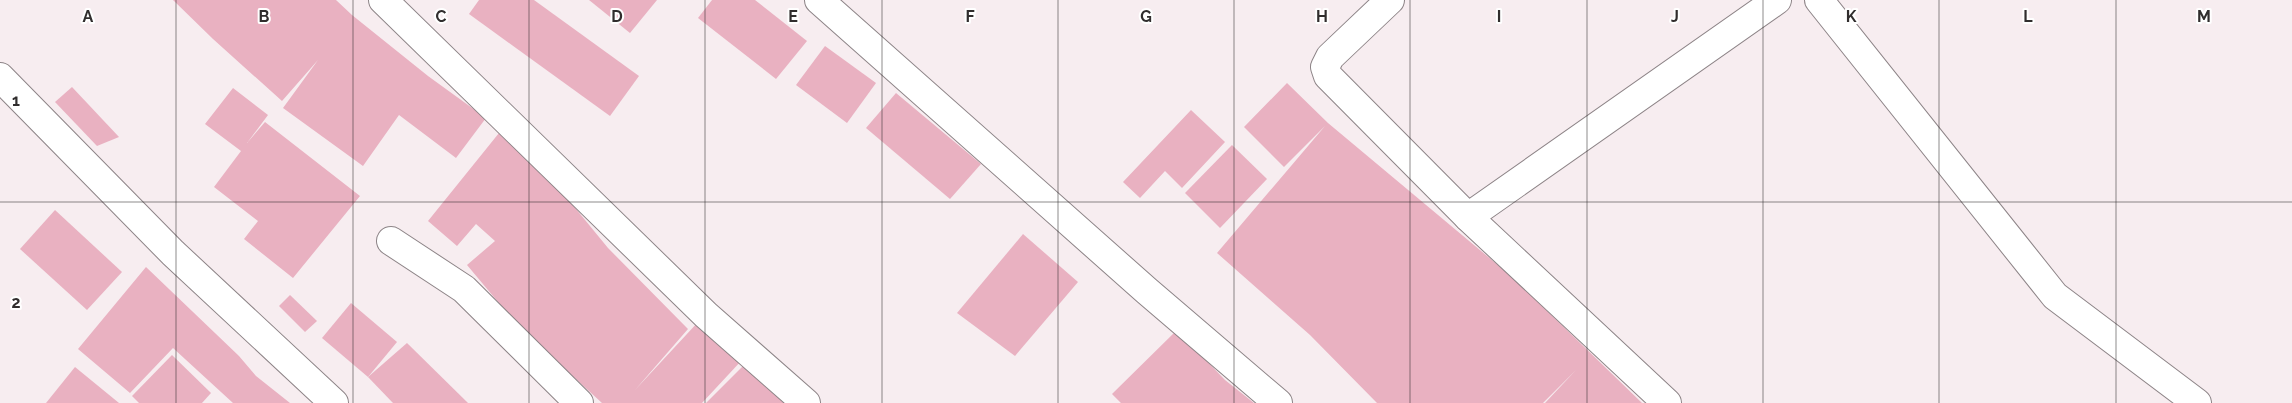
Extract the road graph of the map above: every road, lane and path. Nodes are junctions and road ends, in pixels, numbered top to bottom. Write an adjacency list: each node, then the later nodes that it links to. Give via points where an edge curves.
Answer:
1 (383, 0): 11 (street, via 706,315)
2 (819, 0): 12 (street)
3 (1390, 0): 7 (street, via 1330,57 1324,67 1328,76)
4 (1777, 0): 7 (street)
5 (1819, 0): 14 (street, via 2055,296)
6 (0, 76): 9 (street, via 174,253)
7 (1468, 217): 13 (street)
8 (391, 241): 10 (street, via 464,289)
9 (334, 403)
10 (579, 403)
11 (806, 403)
12 (1278, 403)
13 (1666, 403)
14 (2197, 403)

